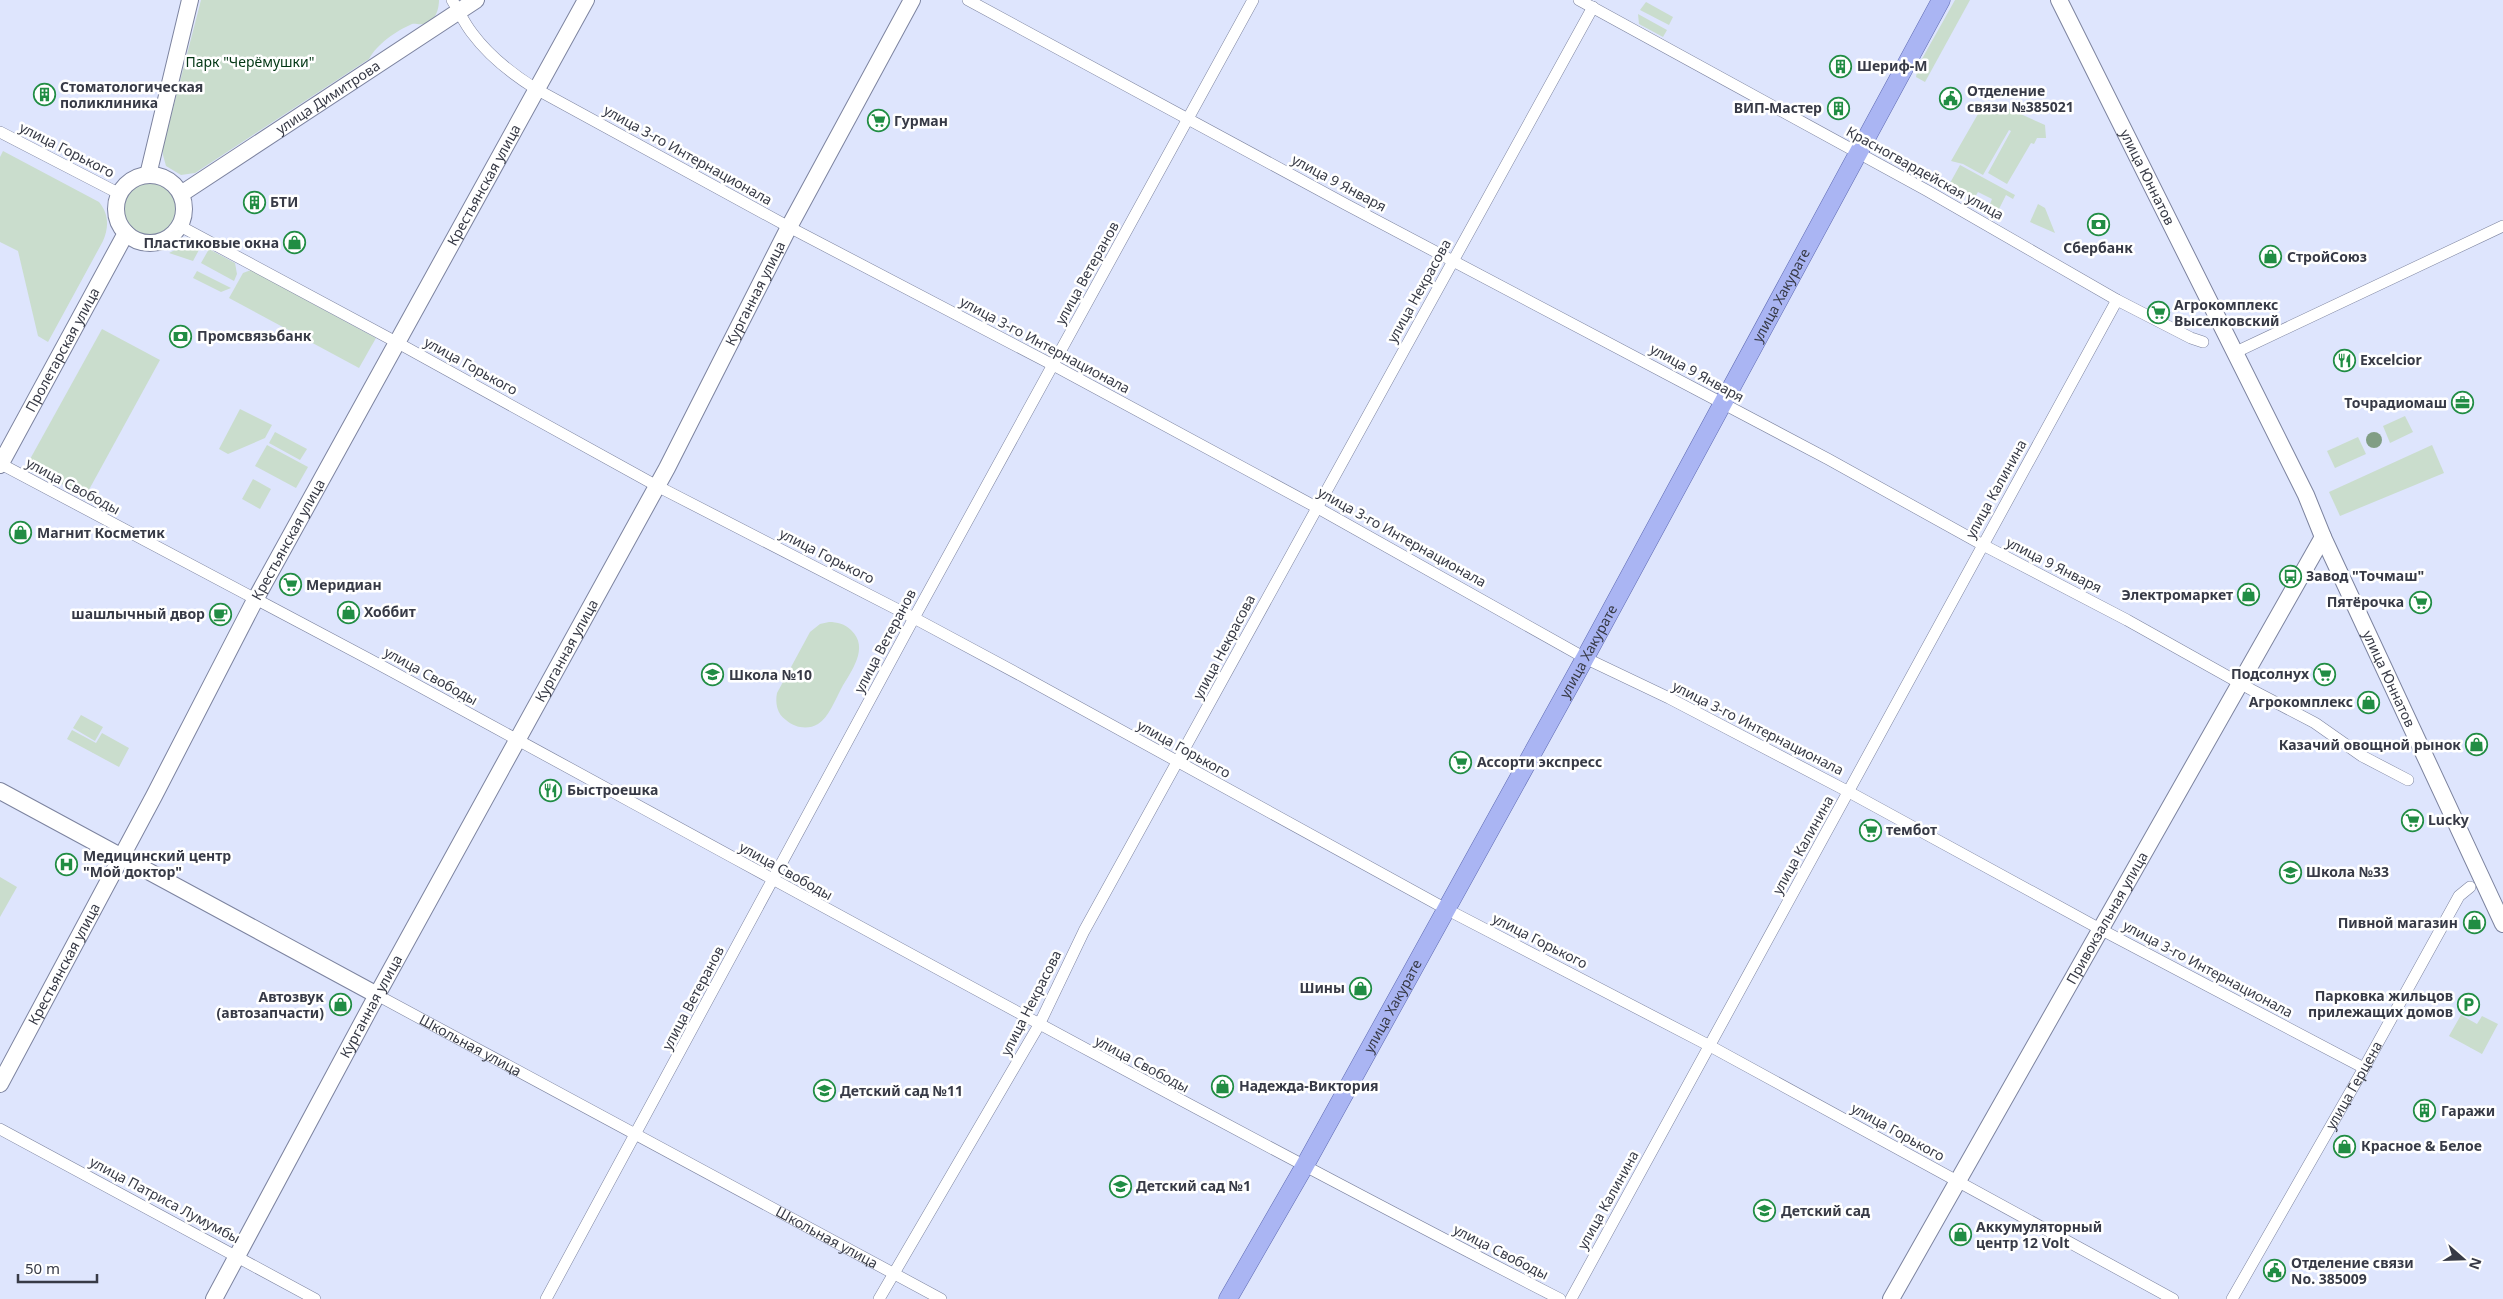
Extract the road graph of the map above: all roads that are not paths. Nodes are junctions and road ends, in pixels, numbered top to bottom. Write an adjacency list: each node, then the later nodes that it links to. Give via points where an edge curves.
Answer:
1 (190, 0): 16 (street)
2 (476, 0): 10 (street, улица Димитрова)
3 (586, 0): 12 (street, Крестьянская улица)
4 (912, 0): 21 (street, Курганная улица)
5 (968, 0): 13 (street, улица 9 Января)
6 (1253, 0): 13 (street, улица Ветеранов)
7 (1579, 0): 11 (street, Красногвардейская улица)
8 (1941, 0): 15 (main road, улица Хакурате)
9 (2059, 0): 27 (street, улица Юннатов)
10 (456, 6): 12 (street, улица 3-го Интернационала, via 467,27 488,51); 18 (street, улица Димитрова)
11 (1593, 7): 15 (street, Красногвардейская улица); 23 (street, улица Некрасова)
12 (536, 89): 21 (street, улица 3-го Интернационала); 26 (street, Крестьянская улица)
13 (1189, 119): 23 (street, улица 9 Января); 28 (street, улица Ветеранов)
14 (0, 132): 17 (street, улица Горького)
15 (1856, 152): 24 (street, Красногвардейская улица); 29 (main road, улица Хакурате)
16 (148, 175): 17 (street, via 133,180); 18 (street, via 167,180)
17 (120, 194): 22 (street, via 117,216)
18 (181, 194): 19 (street, via 184,208)
19 (180, 226): 22 (street, via 171,236 154,243 136,240); 26 (street, улица Горького)
20 (2503, 226): 27 (street)
21 (789, 227): 28 (street, улица 3-го Интернационала); 31 (street, Курганная улица)
22 (126, 233): 30 (street, Пролетарская улица)
23 (1453, 260): 29 (street, улица 9 Января); 32 (street, улица Некрасова)
24 (2117, 300): 25 (street, Красногвардейская улица); 34 (street, улица Калинина)
25 (2203, 342)
26 (398, 343): 31 (street, улица Горького); 35 (street, Крестьянская улица)
27 (2236, 352): 33 (street, улица Юннатов)
28 (1053, 365): 32 (street, улица 3-го Интернационала); 36 (street, улица Ветеранов)
29 (1722, 404): 34 (street, улица 9 Января); 37 (main road, улица Хакурате)
30 (0, 465): 35 (street, улица Свободы)
31 (656, 486): 36 (street, улица Горького); 39 (street, Курганная улица)
32 (1316, 507): 37 (street, улица 3-го Интернационала); 40 (street, улица Некрасова)
33 (2323, 537): 38 (street, Привокзальная улица); 46 (street, улица Юннатов)
34 (1983, 545): 38 (street, улица 9 Января); 43 (street, улица Калинина)
35 (255, 600): 39 (street, улица Свободы); 44 (street, Крестьянская улица)
36 (914, 618): 40 (street, улица Горького); 45 (street, улица Ветеранов)
37 (1585, 658): 43 (street, улица 3-го Интернационала); 47 (main road, улица Хакурате)
38 (2240, 682): 41 (street, улица 9 Января); 49 (street, Привокзальная улица)
39 (517, 741): 45 (street, улица Свободы); 50 (street, Курганная улица)
40 (1178, 763): 47 (street, улица Горького); 51 (street, улица Некрасова, via 1084,932)
41 (2408, 780)
42 (0, 790): 44 (street, Школьная улица)
43 (1850, 792): 49 (street, улица 3-го Интернационала); 52 (street, улица Калинина)
44 (120, 857): 50 (street, Школьная улица); 54 (street, Крестьянская улица)
45 (773, 881): 51 (street, улица Свободы); 56 (street, улица Ветеранов)
46 (2476, 882): 48 (street, улица Юннатов); 53 (street, улица Герцена, via 2459,896)
47 (1446, 909): 52 (street, улица Горького); 57 (main road, улица Хакурате)
48 (2503, 924)
49 (2100, 929): 53 (street, улица 3-го Интернационала); 58 (street, Привокзальная улица)
50 (377, 995): 56 (street, Школьная улица); 59 (street, Курганная улица)
51 (1039, 1025): 57 (street, улица Свободы); 60 (street, улица Некрасова)
52 (1710, 1046): 58 (street, улица Горького); 68 (street, улица Калинина)
53 (2364, 1068): 71 (street, улица Герцена)
54 (0, 1084)
55 (0, 1129): 59 (street, улица Патриса Лумумбы)
56 (636, 1135): 60 (street, Школьная улица); 63 (street, улица Ветеранов)
57 (1304, 1167): 66 (main road, улица Хакурате); 67 (street, улица Свободы)
58 (1957, 1182): 69 (street, Привокзальная улица); 70 (street, улица Горького)
59 (238, 1256): 61 (street, Курганная улица); 62 (street, улица Патриса Лумумбы)
60 (894, 1273): 64 (street, улица Некрасова); 65 (street, Школьная улица)
61 (214, 1299)
62 (315, 1299)
63 (546, 1299)
64 (880, 1299)
65 (941, 1299)
66 (1228, 1299)
67 (1560, 1299)
68 (1571, 1299)
69 (1891, 1299)
70 (2174, 1299)
71 (2232, 1299)

